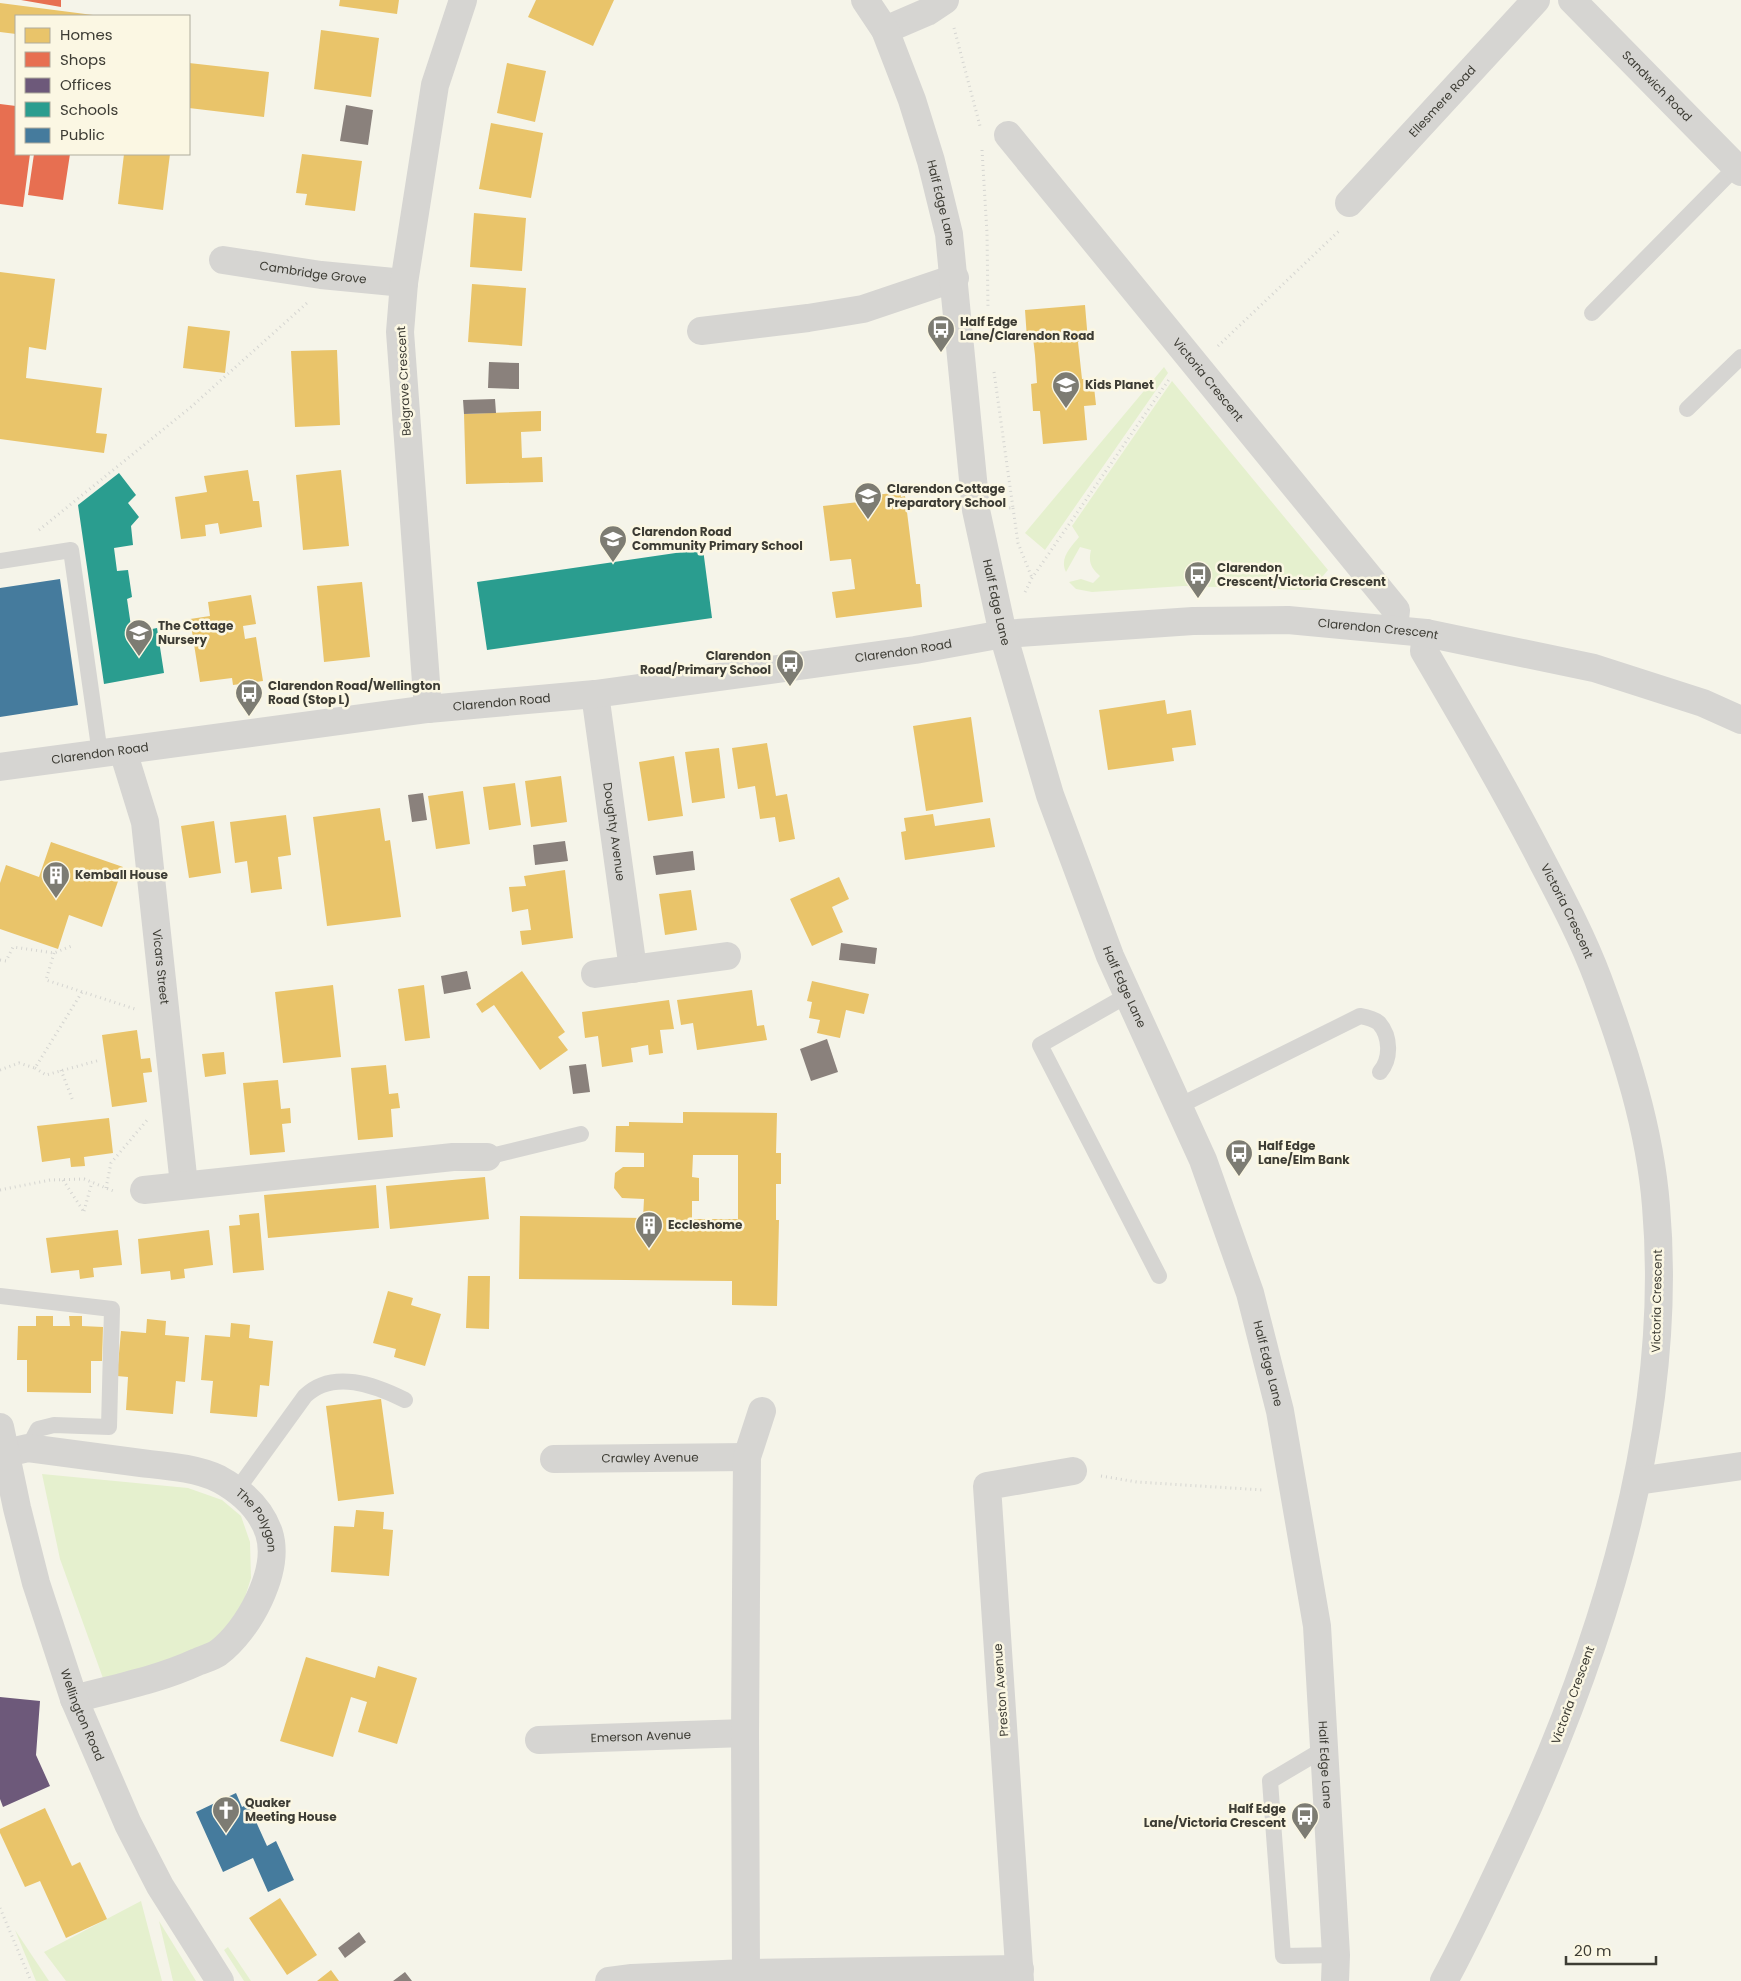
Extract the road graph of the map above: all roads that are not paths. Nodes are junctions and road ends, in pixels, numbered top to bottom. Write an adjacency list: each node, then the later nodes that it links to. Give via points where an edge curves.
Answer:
1 (463, 0): 12 (street, Belgrave Crescent, via 435,85)
2 (865, 0): 6 (street, Half Edge Lane)
3 (1536, 0): 9 (street, Ellesmere Road)
4 (1572, 0): 8 (street, Sandwich Road)
5 (941, 3): 6 (street)
6 (885, 30): 11 (street, Half Edge Lane, via 931,161 949,234)
7 (1008, 135): 18 (street, Victoria Crescent, via 1396,610)
8 (1738, 170): 13 (lane)
9 (1349, 203)
10 (223, 260): 12 (street, Cambridge Grove, via 321,275)
11 (955, 278): 14 (street, via 863,308); 20 (street, Half Edge Lane, via 976,510)
12 (404, 283): 22 (street, Belgrave Crescent, via 400,332)
13 (1592, 313)
14 (701, 331)
15 (1741, 356): 16 (lane)
16 (1686, 409)
17 (0, 561): 24 (lane, via 71,550)
18 (1394, 629): 19 (street, Clarendon Crescent); 20 (street, Clarendon Crescent, via 1288,620 1193,621)
19 (1426, 633): 23 (street, Clarendon Crescent, via 1594,668 1703,703); 46 (street, Victoria Crescent, via 1424,651 1522,822 1584,943 1635,1091 1650,1161 1659,1261 1657,1343 1649,1417)
20 (1002, 634): 21 (street, Clarendon Road, via 915,650); 29 (street, Half Edge Lane, via 1050,795 1110,956)
21 (596, 694): 22 (street, Clarendon Road); 27 (street, Doughty Avenue)
22 (428, 709): 24 (street, Clarendon Road)
23 (1741, 720)
24 (111, 752): 25 (street, Clarendon Road); 34 (street, Vicars Street, via 145,822)
25 (0, 767)
26 (727, 956): 27 (street)
27 (632, 969): 28 (street)
28 (595, 974)
29 (1128, 995): 31 (street, Half Edge Lane); 36 (lane, via 1040,1045)
30 (1380, 1072): 31 (lane, via 1386,1065 1387,1040 1379,1023 1360,1016)
31 (1178, 1106): 51 (street, Half Edge Lane, via 1204,1160 1250,1293 1280,1411 1317,1626)
32 (581, 1134): 33 (lane)
33 (487, 1157): 34 (street, via 453,1157)
34 (184, 1185): 35 (street)
35 (144, 1190)
36 (1159, 1276)
37 (0, 1296): 41 (lane, via 112,1309 109,1427 54,1424 38,1429)
38 (405, 1400): 47 (lane, via 363,1383 327,1383 314,1388)
39 (762, 1411): 42 (street)
40 (0, 1427): 41 (street, Wellington Road)
41 (17, 1451): 47 (street, The Polygon, via 185,1469 216,1478); 48 (street, Wellington Road, via 17,1508 36,1583)
42 (747, 1456): 43 (street, Crawley Avenue); 49 (street)
43 (554, 1459)
44 (1741, 1466): 46 (street)
45 (1073, 1471): 54 (street, Preston Avenue, via 988,1486)
46 (1637, 1481): 57 (street, Victoria Crescent, via 1603,1609 1573,1698 1530,1804)
47 (237, 1490): 48 (street, The Polygon, via 259,1513 269,1534 271,1556 265,1584 254,1611 238,1635 217,1654 178,1671)
48 (74, 1699): 55 (street, Wellington Road, via 128,1824 160,1886)
49 (745, 1733): 50 (street, Emerson Avenue); 53 (street)
50 (539, 1740)
51 (1324, 1749): 52 (street, Half Edge Lane); 52 (lane, via 1270,1781 1283,1956)
52 (1336, 1968)
53 (746, 1973): 54 (street); 56 (street)
54 (1020, 1975)
55 (220, 1981)
56 (609, 1981)
57 (1444, 1981)

